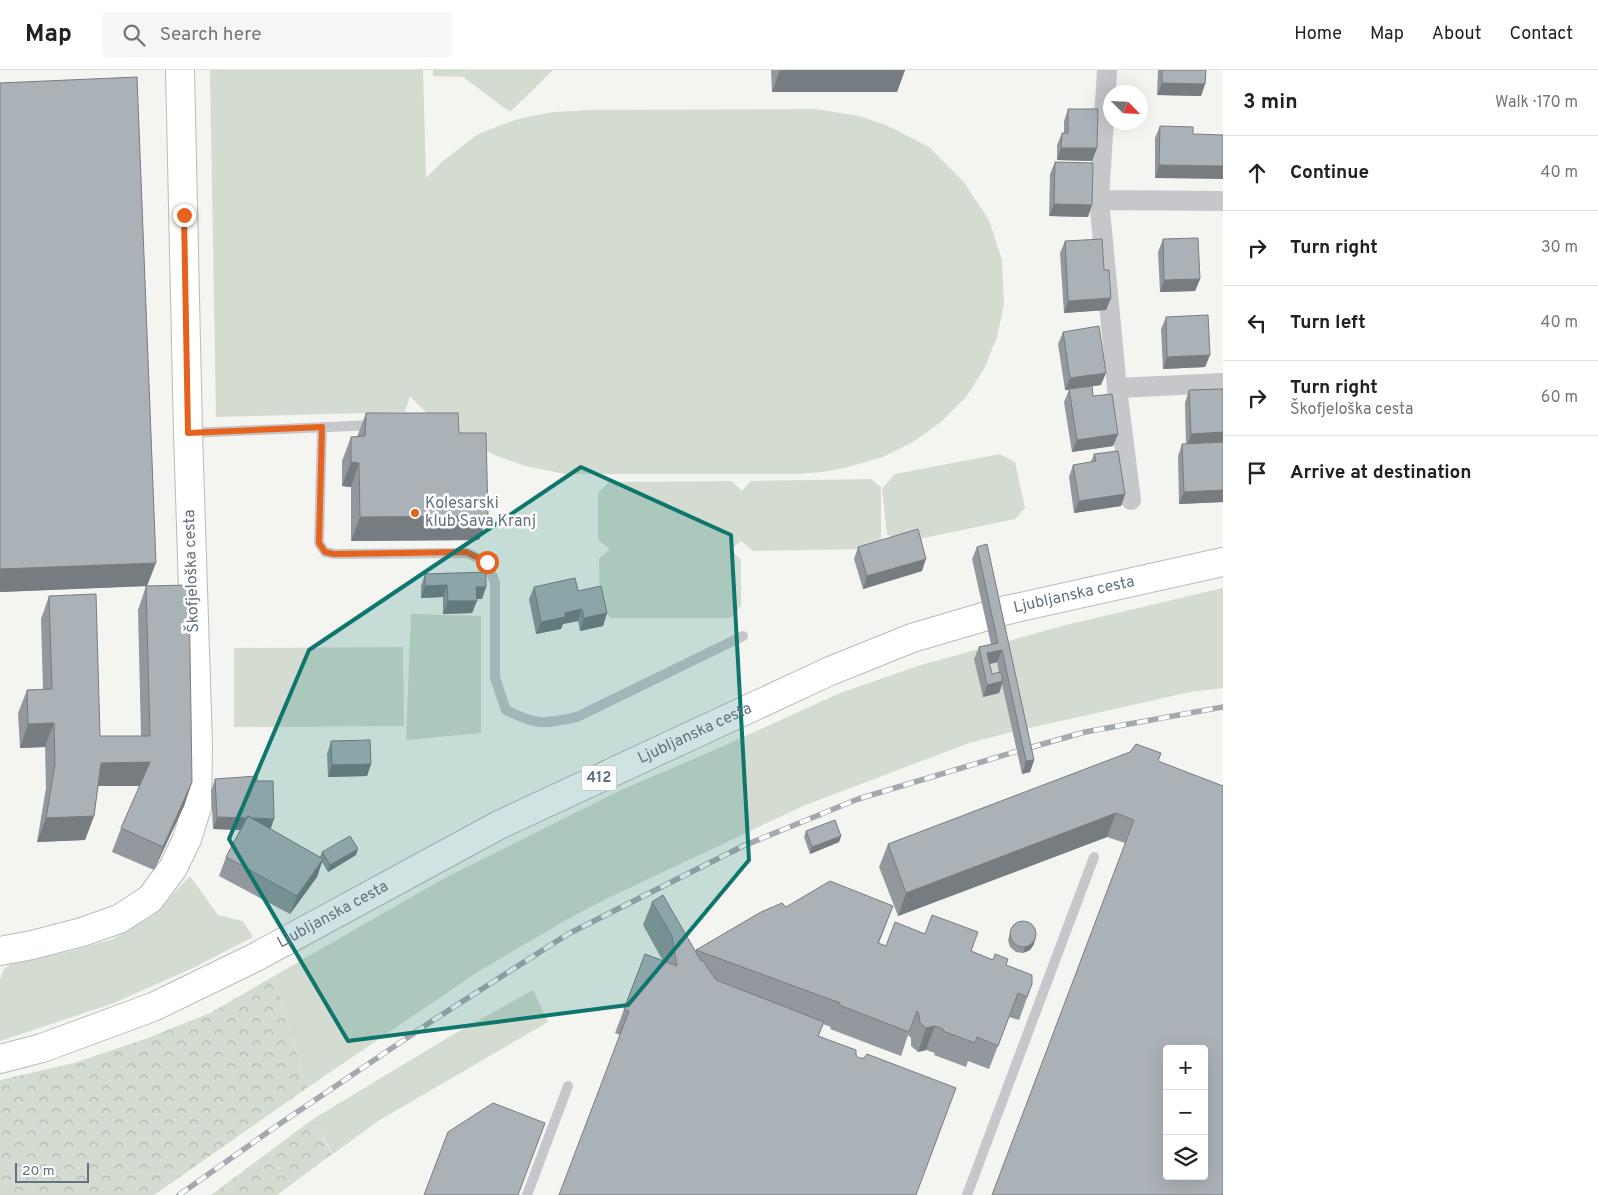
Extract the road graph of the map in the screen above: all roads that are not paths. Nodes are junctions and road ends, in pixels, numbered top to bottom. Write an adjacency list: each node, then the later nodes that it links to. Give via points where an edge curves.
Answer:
1 (180, 70): 9 (main road, Škofjeloška cesta)
2 (1107, 70): 3 (street)
3 (1099, 200): 4 (street); 6 (street)
4 (1223, 201)
5 (1223, 383): 6 (street)
6 (1117, 388): 10 (street)
7 (388, 425): 8 (lane)
8 (322, 427): 9 (lane); 12 (lane, via 319,543 325,552 466,552 487,562 495,583 495,678 506,710 526,720 548,724 577,717)
9 (188, 433): 14 (main road, Škofjeloška cesta, via 198,745 196,808 187,839 150,899 119,919 32,946)
10 (1131, 500)
11 (1223, 562): 15 (main road, Ljubljanska cesta / 412, via 1007,610 912,638 830,671 499,825 254,958 153,1007 42,1048)
12 (744, 636)
13 (1094, 857): 18 (lane)
14 (0, 951)
15 (0, 1059)
16 (568, 1086): 17 (lane)
17 (527, 1195)
18 (967, 1195)

